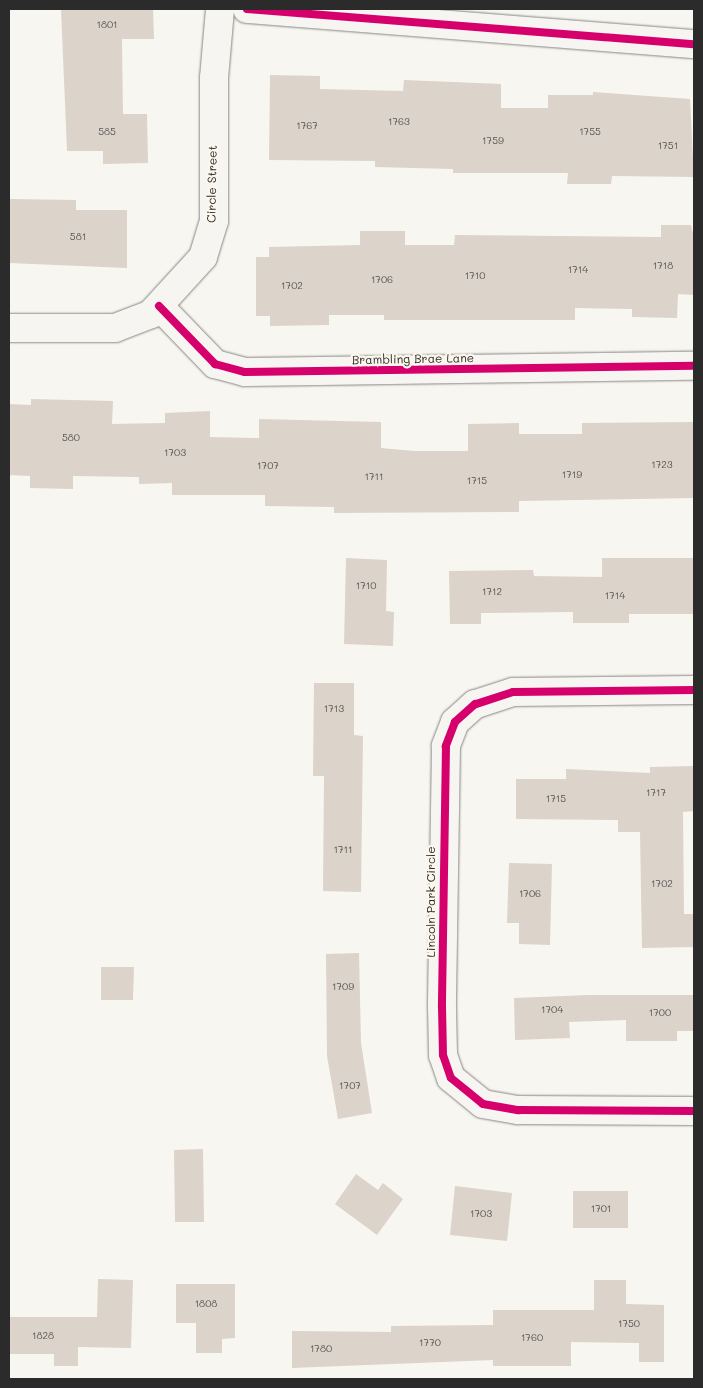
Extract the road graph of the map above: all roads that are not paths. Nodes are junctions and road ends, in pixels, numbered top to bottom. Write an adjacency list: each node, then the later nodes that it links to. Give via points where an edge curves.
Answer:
1 (220, 9): 4 (street, Circle Street, via 214,78 214,221 203,257)
2 (247, 9): 3 (street)
3 (694, 44)
4 (159, 306): 5 (street, Circle Street, via 151,314 115,328); 6 (street, Brambling Brae Lane, via 215,364 245,372)
5 (9, 328)
6 (694, 366)
7 (694, 690): 8 (street, Lincoln Park Circle, via 513,692 476,704 455,722 446,746 442,1007 443,1055 451,1078 483,1104 518,1110)
8 (694, 1112)

